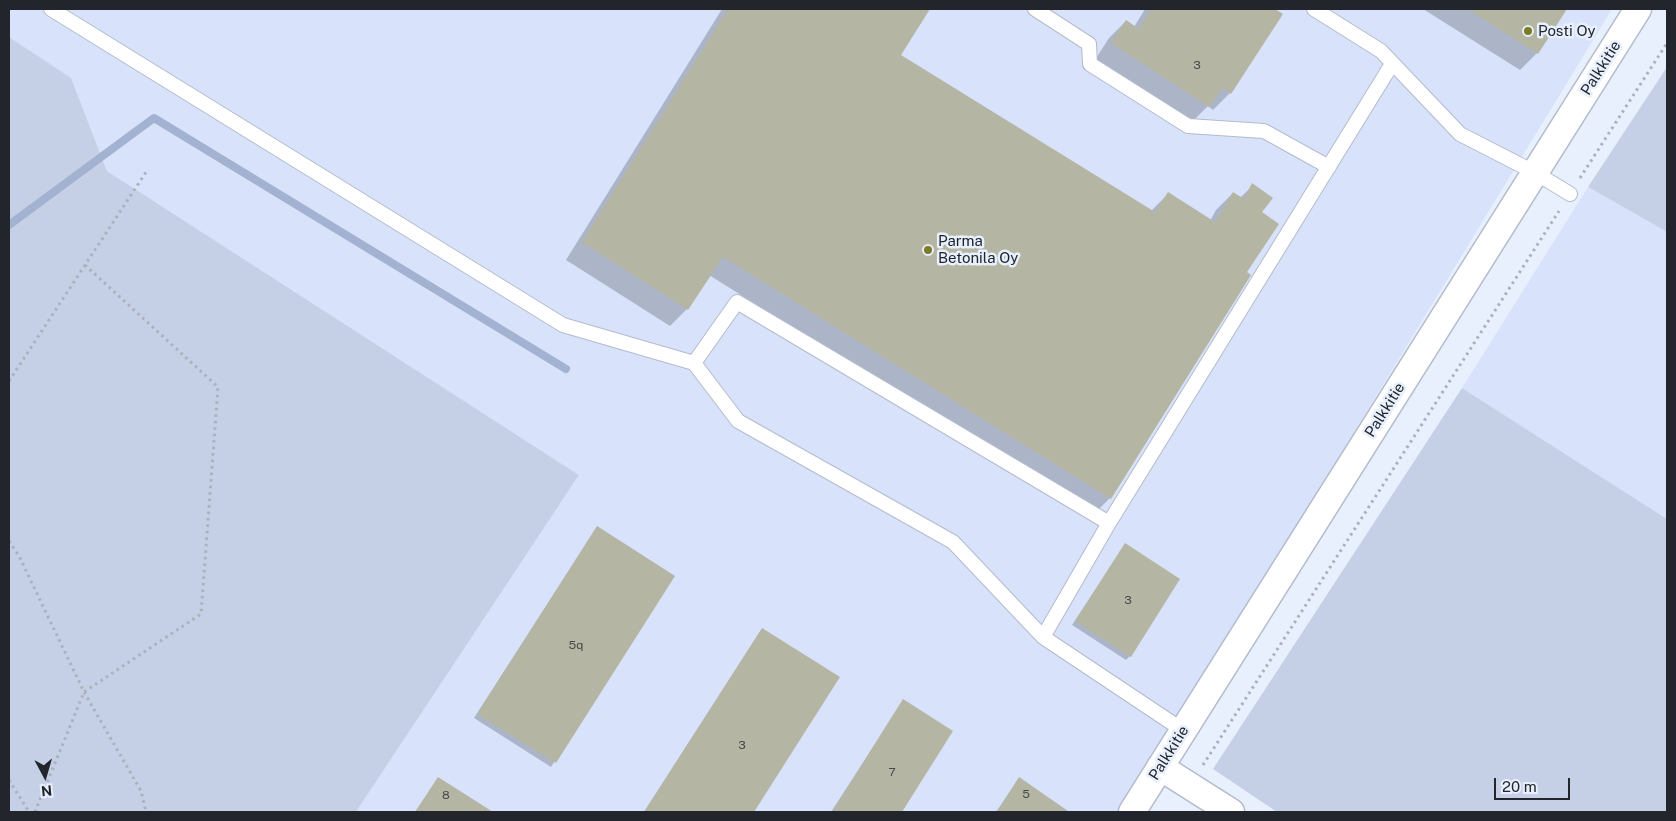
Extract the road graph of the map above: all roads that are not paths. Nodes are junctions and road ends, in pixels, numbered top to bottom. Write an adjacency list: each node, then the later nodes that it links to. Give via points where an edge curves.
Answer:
1 (51, 9): 9 (lane, via 563,325)
2 (1035, 9): 6 (lane, via 1089,44 1090,64 1188,126 1264,131)
3 (1314, 9): 5 (lane, via 1381,51)
4 (1638, 9): 7 (street, Palkkitie)
5 (1392, 64): 6 (lane); 7 (lane, via 1460,134)
6 (1329, 167): 10 (lane)
7 (1534, 172): 8 (lane); 12 (street, Palkkitie)
8 (1570, 194)
9 (694, 363): 10 (lane, via 737,302); 11 (lane, via 738,421 953,542)
10 (1110, 523): 11 (lane)
11 (1043, 637): 12 (lane)
12 (1184, 731): 13 (street, Palkkitie)
13 (1160, 768): 14 (street, Palkkitie); 15 (street)
14 (1132, 812)
15 (1231, 812)

